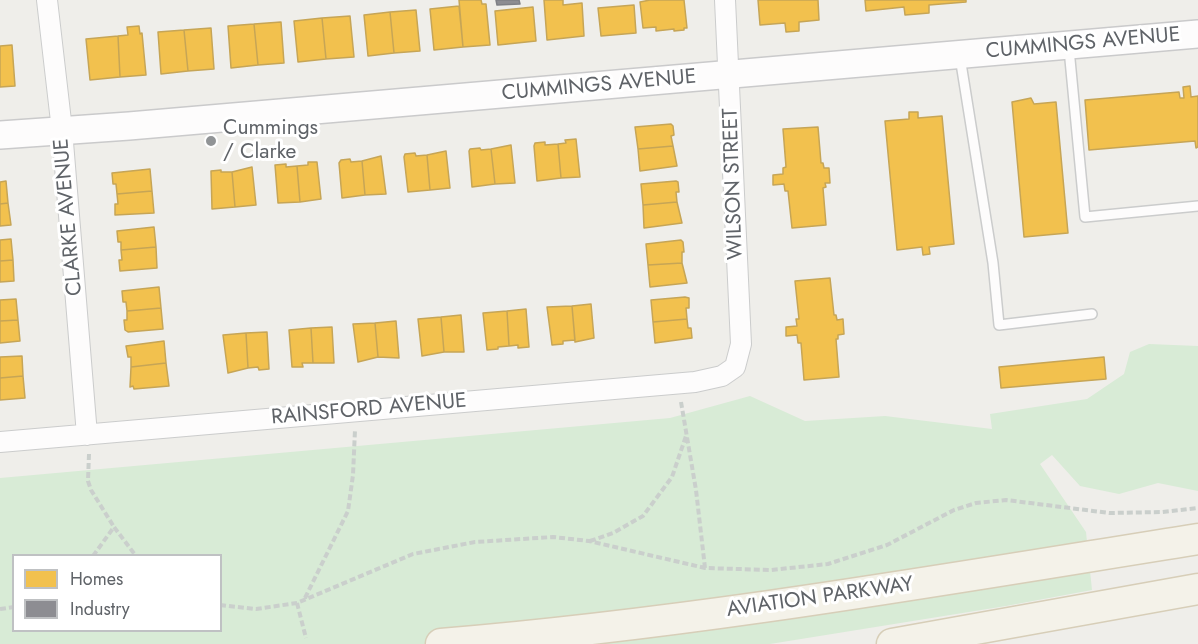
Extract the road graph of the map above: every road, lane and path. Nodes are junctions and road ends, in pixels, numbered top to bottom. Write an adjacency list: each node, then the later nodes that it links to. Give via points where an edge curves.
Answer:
1 (47, 0): 7 (street, CLARKE AVENUE)
2 (725, 0): 6 (street, WILSON STREET)
3 (1198, 34): 4 (street, CUMMINGS AVENUE)
4 (1068, 45): 5 (street, CUMMINGS AVENUE); 9 (lane, via 1085,217)
5 (959, 55): 6 (street, CUMMINGS AVENUE); 10 (lane, via 993,263 999,326)
6 (730, 75): 7 (street, CUMMINGS AVENUE); 11 (street, WILSON STREET, via 741,344)
7 (62, 130): 8 (street, CUMMINGS AVENUE); 14 (street, CLARKE AVENUE)
8 (0, 135)
9 (1198, 206)
10 (1092, 314)
11 (735, 368): 12 (street, RAINSFORD AVENUE, via 722,376)
12 (678, 383): 13 (street, RAINSFORD AVENUE); 15 (path)
13 (355, 412): 14 (street, RAINSFORD AVENUE); 25 (path, via 348,511)
14 (87, 435): 16 (street, RAINSFORD AVENUE); 18 (path, via 88,481)
15 (686, 435): 20 (path, via 672,477 643,516); 23 (path)
16 (0, 442)
17 (1198, 508): 23 (path, via 1109,513 992,501 954,510 887,545 828,564 771,570)
18 (114, 527): 21 (path); 22 (path)
19 (1198, 539): 29 (main road, AVIATION PARKWAY, via 710,614)
20 (590, 541): 23 (path); 25 (path, via 515,538 446,547 413,554)
21 (94, 554)
22 (135, 554)
23 (705, 568)
24 (1198, 590): 30 (main road)
25 (304, 599): 26 (path)
26 (297, 603): 27 (path, via 256,609); 28 (path)
27 (222, 605)
28 (306, 638)
29 (441, 644)
30 (892, 644)

